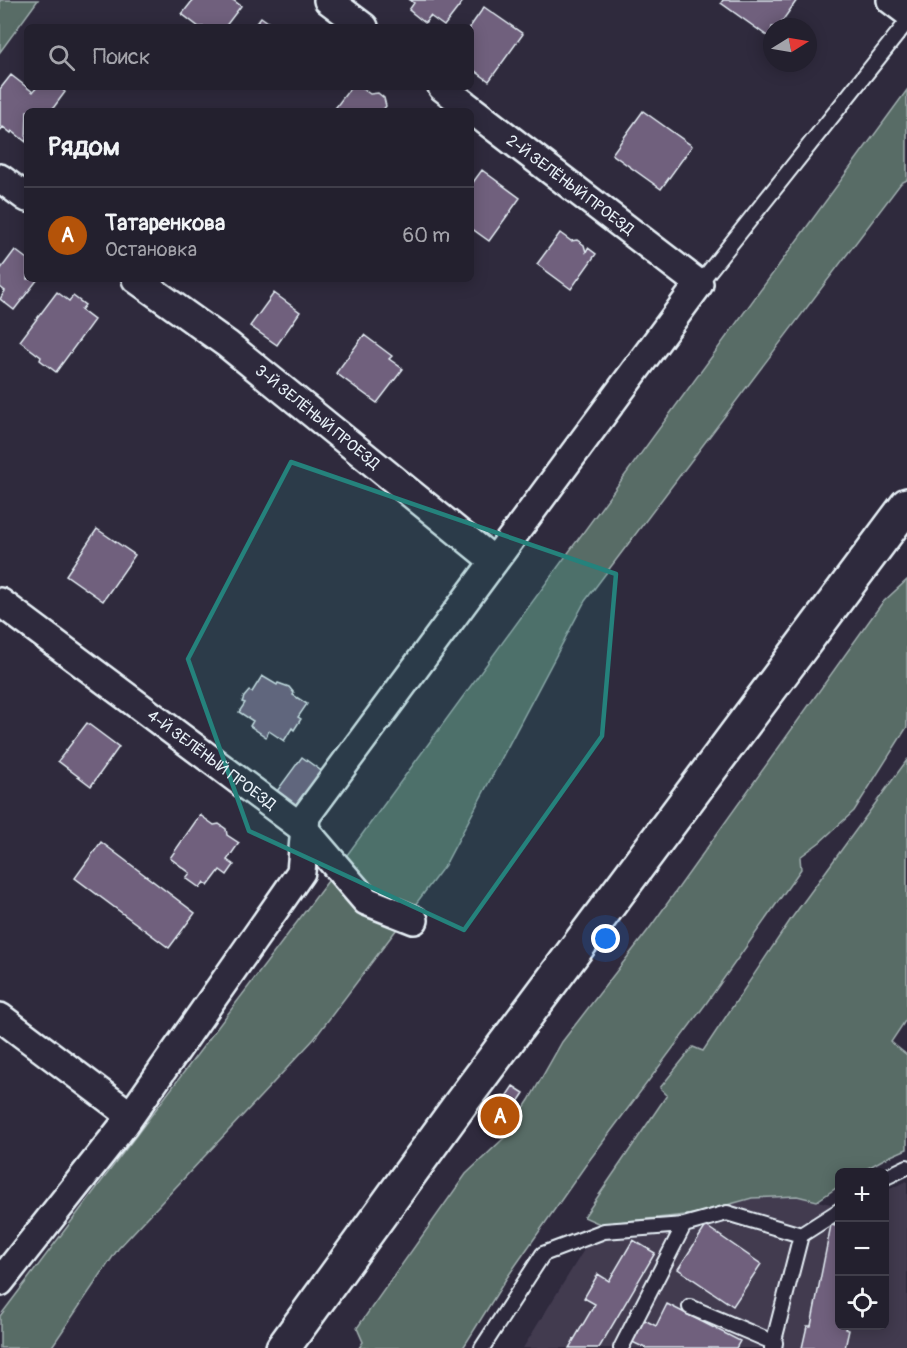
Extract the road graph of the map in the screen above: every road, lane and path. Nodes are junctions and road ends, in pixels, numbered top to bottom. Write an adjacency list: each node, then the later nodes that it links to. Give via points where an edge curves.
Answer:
1 (328, 0): 5 (street)
2 (891, 0): 3 (street)
3 (907, 12)
4 (907, 22): 12 (lane)
5 (360, 24)
6 (446, 90): 7 (street, 2-Й ЗЕЛЁНЫЙ ПРОЕЗД)
7 (469, 108)
8 (474, 112): 12 (street, 2-Й ЗЕЛЁНЫЙ ПРОЕЗД)
9 (0, 178): 10 (street)
10 (24, 196)
11 (140, 282): 14 (street, 3-Й ЗЕЛЁНЫЙ ПРОЕЗД, via 227,344)
12 (699, 284): 14 (street)
13 (907, 505): 28 (main road, via 461,1103)
14 (494, 561): 16 (street, via 306,816)
15 (0, 602): 16 (street, 4-Й ЗЕЛЁНЫЙ ПРОЕЗД)
16 (305, 830): 17 (street, 4-Й ЗЕЛЁНЫЙ ПРОЕЗД, via 366,901); 19 (street, via 301,872)
17 (414, 920)
18 (0, 1017): 19 (street)
19 (130, 1115): 25 (street)
20 (907, 1167): 21 (lane)
21 (889, 1176)
22 (835, 1213): 24 (lane)
23 (684, 1225): 24 (lane, via 727,1213); 29 (lane, via 604,1231 543,1254); 30 (lane)
24 (801, 1236): 27 (lane)
25 (0, 1281)
26 (690, 1307): 27 (lane)
27 (774, 1346)
28 (284, 1348)
29 (482, 1348)
30 (621, 1348)

